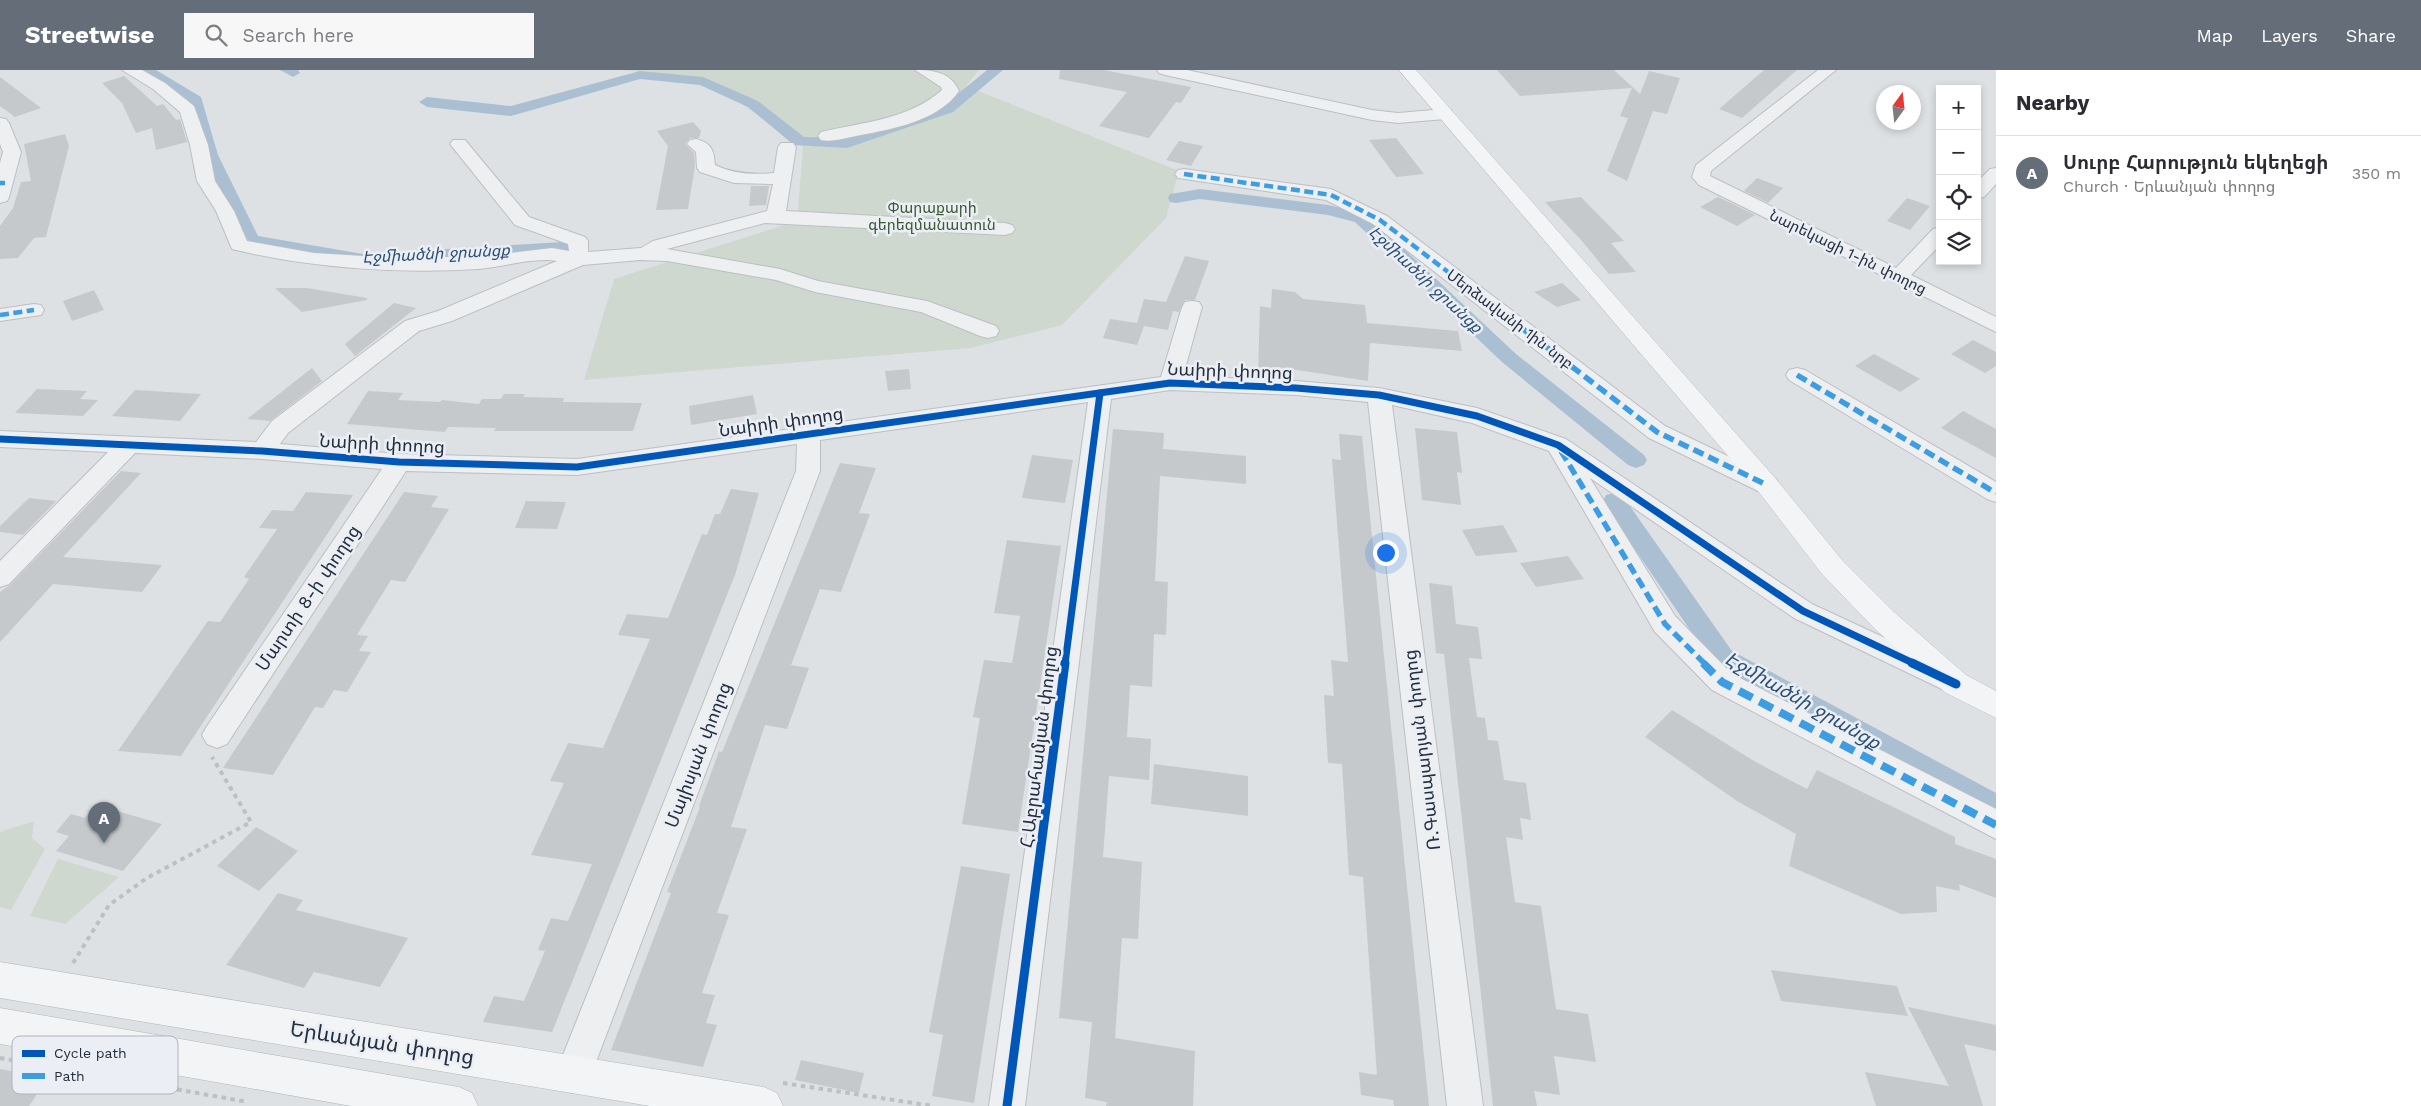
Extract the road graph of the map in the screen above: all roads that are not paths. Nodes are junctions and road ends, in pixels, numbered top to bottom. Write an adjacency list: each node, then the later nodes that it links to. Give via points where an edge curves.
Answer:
1 (130, 70): 21 (street, via 159,86 188,110 206,181 225,211 239,245 314,260 378,263 478,263 552,254)
2 (923, 70): 8 (street, via 948,84 951,91 942,101 874,128)
3 (1165, 70): 6 (street, via 1372,115 1398,118)
4 (1407, 70): 6 (main road)
5 (1828, 70): 22 (street, Նարեկացի 1-ին փողոց, via 1702,169 1701,177)
6 (1445, 114): 38 (main road)
7 (0, 123): 15 (street, via 12,152)
8 (827, 136)
9 (459, 144): 21 (street, via 522,222 578,240)
10 (696, 144): 14 (street, via 705,150 706,168 714,172 738,180)
11 (787, 147): 14 (street)
12 (1996, 173): 16 (street)
13 (1184, 174): 38 (street, Մերձավանի 1ին նրբ, via 1331,195 1380,220 1657,432)
14 (782, 177): 17 (street, via 778,209)
15 (2, 188)
16 (1981, 189)
17 (767, 218): 18 (street, via 787,216); 20 (street, via 660,245)
18 (1005, 229)
19 (1936, 237): 22 (street)
20 (640, 254): 21 (street); 27 (street, via 733,266 848,293 926,307)
21 (579, 259): 36 (street, via 445,316 412,326 280,427)
22 (1898, 277): 26 (street, Նարեկացի 1-ին փողոց)
23 (1192, 307): 29 (street)
24 (34, 310): 25 (street)
25 (0, 315)
26 (1996, 325)
27 (988, 331)
28 (1797, 375): 39 (street)
29 (1170, 383): 30 (street, Նաիրի փողոց); 31 (street, Նաիրի փողոց)
30 (1100, 393): 32 (street, Նաիրի փողոց); 52 (street, Հ.Աբրահամյան փողոց)
31 (1380, 395): 35 (street, Նաիրի փողոց, via 1477,416); 53 (street, Ռ.Գասպարյան փողոց)
32 (810, 433): 37 (street, Նաիրի փողոց, via 577,467); 49 (street, Մայիսյան փողոց, via 808,471)
33 (0, 439): 34 (street, Նաիրի փողոց)
34 (129, 445): 36 (street, Նաիրի փողոց); 40 (street)
35 (1558, 445): 41 (street, Նաիրի փողոց, via 1803,611); 44 (street, via 1665,624 1722,682)
36 (262, 451): 37 (street, Նաիրի փողոց)
37 (399, 462): 43 (street, Մարտի 8-ի փողոց)
38 (1767, 485): 41 (main road, via 1832,567 1884,620)
39 (1996, 492)
40 (0, 577)
41 (1956, 684): 42 (main road)
42 (1996, 705)
43 (217, 735)
44 (1996, 825)
45 (0, 980): 49 (main road, Երևանյան փողոց)
46 (0, 1026): 47 (main road)
47 (57, 1036)
48 (178, 1057): 50 (main road)
49 (573, 1075): 51 (main road, Երևանյան փողոց)
50 (458, 1106)
51 (764, 1106)
52 (1007, 1106)
53 (1465, 1106)

